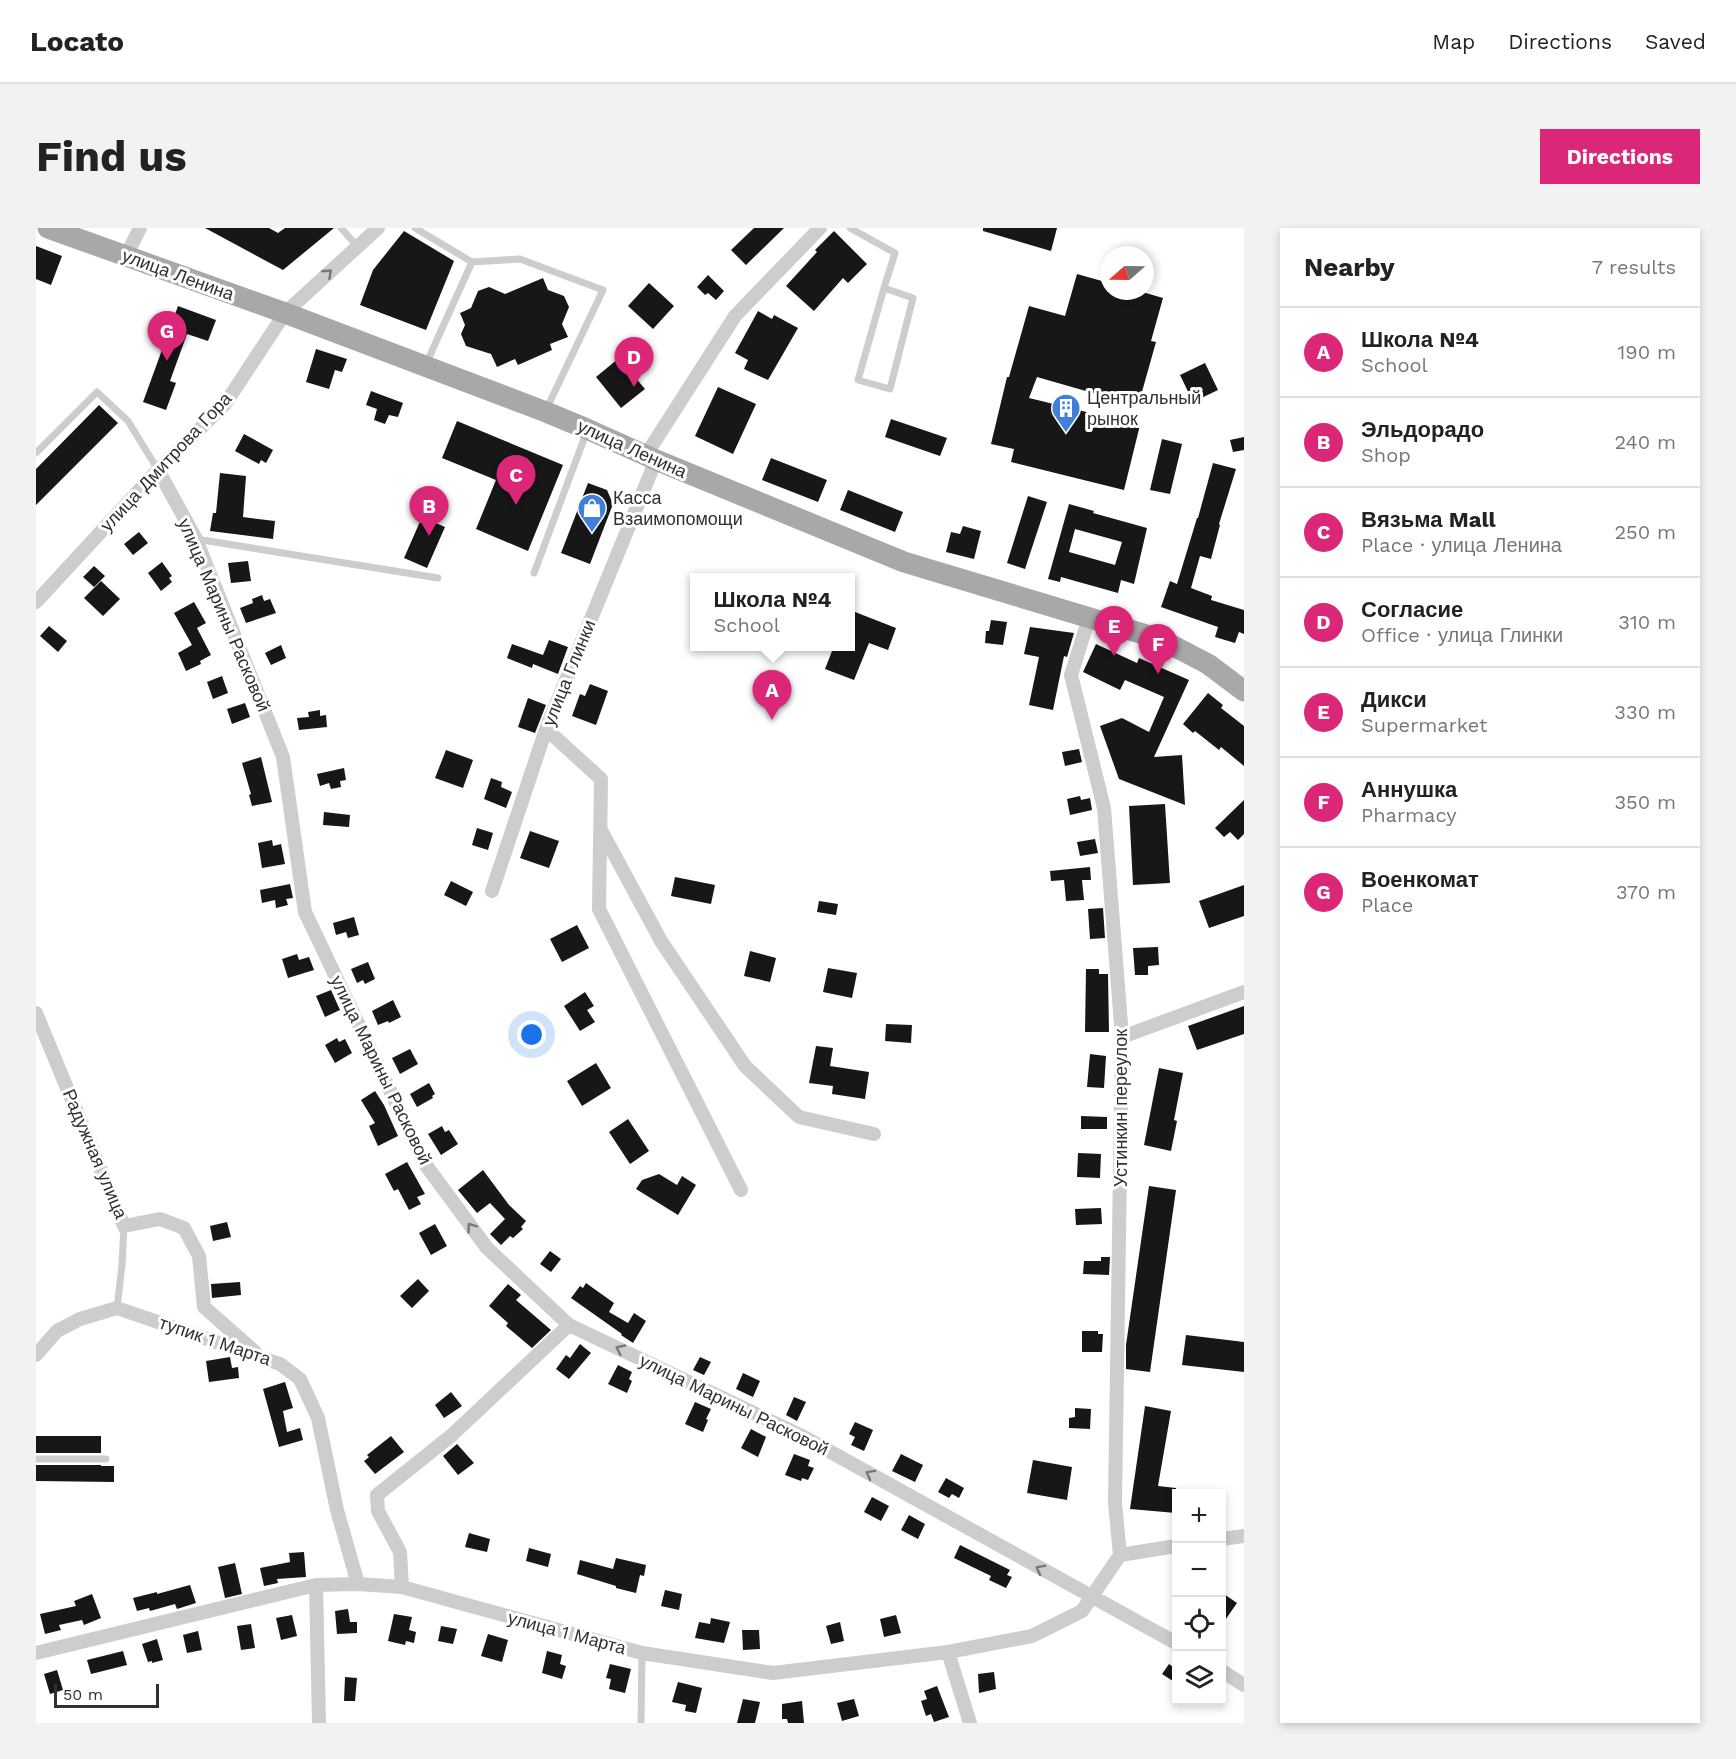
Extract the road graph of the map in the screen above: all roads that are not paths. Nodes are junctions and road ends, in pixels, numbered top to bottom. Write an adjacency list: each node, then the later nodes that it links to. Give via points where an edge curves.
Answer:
1 (48, 228): 9 (main road, улица Ленина)
2 (140, 228): 9 (street)
3 (341, 228): 8 (lane)
4 (378, 228): 8 (street, улица Дмитрова Гора)
5 (416, 228): 10 (lane)
6 (820, 228): 17 (street, улица Глинки, via 735,316)
7 (850, 228): 11 (lane, via 895,253)
8 (357, 246): 12 (street, улица Дмитрова Гора, one-way to 8)
9 (126, 256): 12 (main road, улица Ленина)
10 (472, 262): 13 (lane); 14 (lane, via 520,259 603,290)
11 (884, 288): 11 (lane, via 913,298 890,389 858,380)
12 (285, 313): 13 (main road, улица Ленина); 18 (street, улица Дмитрова Гора, via 225,404)
13 (425, 365): 14 (main road, улица Ленина)
14 (546, 412): 15 (main road, улица Ленина)
15 (587, 429): 17 (main road, улица Ленина); 20 (lane)
16 (36, 453): 18 (lane, via 97,392 128,421)
17 (651, 458): 23 (main road, улица Ленина, via 904,562); 25 (street, улица Глинки)
18 (158, 470): 19 (street, улица Марины Расковой); 22 (street, улица Дмитрова Гора)
19 (196, 539): 21 (lane); 35 (street, улица Марины Расковой, one-way to 19, via 487,1248 425,1164 305,912 283,757)
20 (534, 573)
21 (438, 578)
22 (36, 602)
23 (1089, 618): 24 (main road, улица Ленина, via 1160,639 1208,664); 30 (street, Устинкин переулок, via 1071,675 1104,808)
24 (1244, 691)
25 (546, 729): 26 (street, via 601,779); 27 (street, улица Глинки)
26 (600, 828): 31 (street, via 661,940 745,1066 799,1116); 32 (street, via 598,909)
27 (492, 891)
28 (1244, 992): 30 (street)
29 (36, 1013): 33 (street, Радужная улица)
30 (1122, 1037): 43 (street, Устинкин переулок, via 1115,1503)
31 (874, 1134)
32 (741, 1190)
33 (124, 1226): 34 (lane); 37 (street, Радужная улица, via 160,1219 184,1228 199,1256 204,1307)
34 (117, 1308): 36 (street, via 57,1331); 37 (street, тупик 1 Марта)
35 (569, 1325): 46 (street, via 452,1435 377,1495 378,1511 400,1552); 47 (street, улица Марины Расковой, one-way to 35, via 800,1435)
36 (36, 1355)
37 (261, 1357): 44 (street, тупик 1 Марта, via 280,1364 300,1379 318,1418 337,1510)
38 (36, 1459): 39 (lane)
39 (106, 1460)
40 (1244, 1536): 41 (street)
41 (1226, 1538)
42 (1172, 1547): 43 (street)
43 (1120, 1555): 47 (street)
44 (358, 1584): 45 (street, улица 1 Марта); 46 (street, улица 1 Марта)
45 (316, 1585): 50 (street, улица 1 Марта); 54 (street)
46 (402, 1587): 51 (street, улица 1 Марта)
47 (1091, 1597): 48 (street, улица Марины Расковой); 49 (street, улица 1 Марта, via 1082,1611 1032,1636)
48 (1172, 1641)
49 (948, 1652): 51 (street, улица 1 Марта, via 772,1673); 56 (street)
50 (36, 1653)
51 (642, 1653): 55 (lane)
52 (1226, 1674): 53 (street)
53 (1244, 1685)
54 (319, 1723)
55 (641, 1723)
56 (970, 1723)

